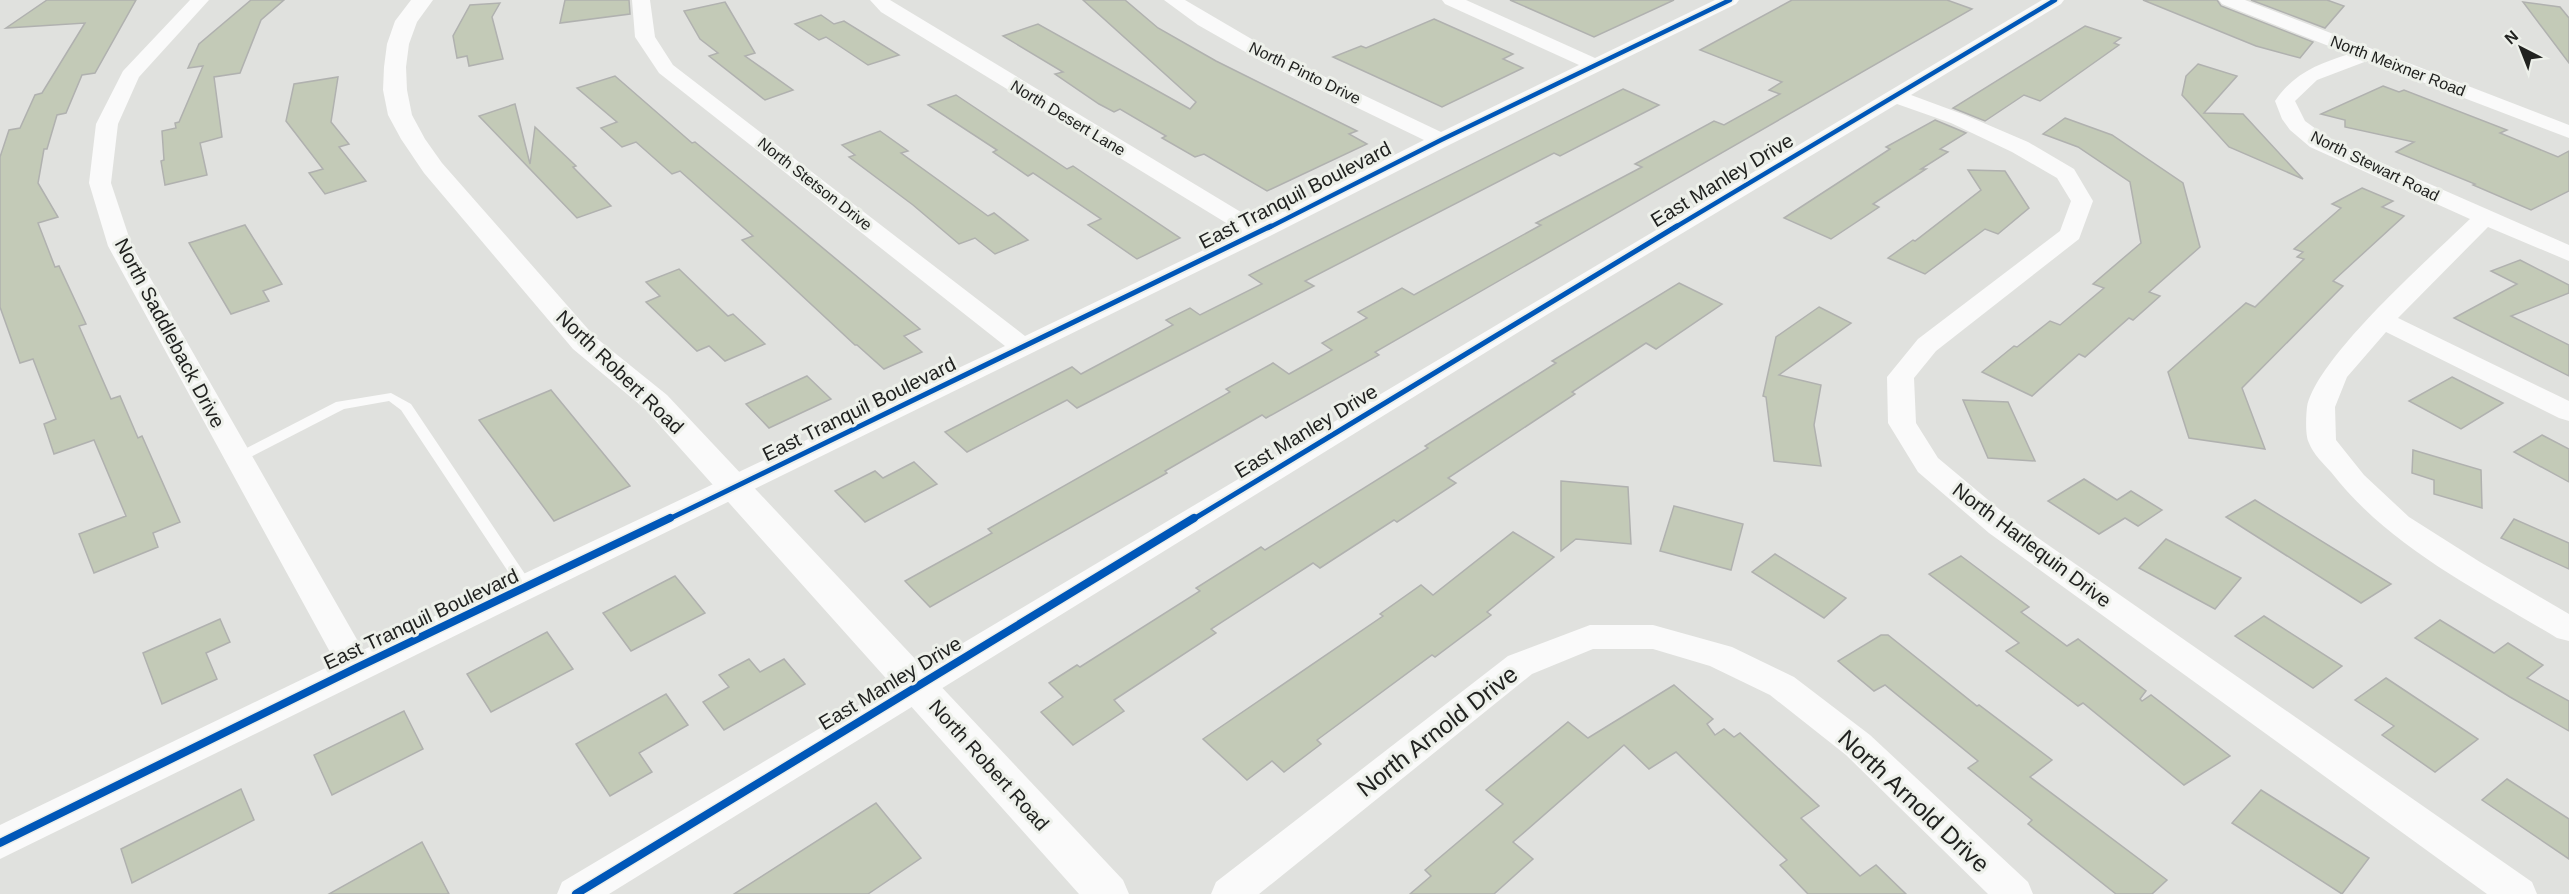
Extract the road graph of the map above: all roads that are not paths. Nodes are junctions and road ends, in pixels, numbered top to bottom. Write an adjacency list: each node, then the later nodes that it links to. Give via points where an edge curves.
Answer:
1 (200, 0): 21 (street, North Saddleback Drive, via 130,75 107,124 100,183 120,246)
2 (422, 0): 22 (main road, North Robert Road, via 406,21 395,68 400,115 413,139 433,168 584,343 656,402)
3 (641, 0): 19 (street, North Stetson Drive, via 645,37 666,69)
4 (879, 0): 16 (street, North Desert Lane)
5 (1173, 0): 14 (street, North Pinto Drive, via 1263,53)
6 (1451, 0): 11 (street)
7 (1730, 0): 11 (street, East Tranquil Boulevard)
8 (2055, 0): 12 (street, East Manley Drive)
9 (2228, 0): 10 (street, North Meixner Road)
10 (2367, 54): 13 (street, North Meixner Road); 15 (street, North Stewart Road, via 2309,75 2293,87 2285,101 2289,117 2310,138)
11 (1594, 65): 14 (street, East Tranquil Boulevard)
12 (1895, 96): 26 (street, East Manley Drive); 32 (street, North Harlequin Drive, via 1958,118 2020,147 2066,174 2082,201 2071,234 1927,345 1900,377 1902,423 1929,465 2000,526)
13 (2569, 132)
14 (1441, 140): 16 (street, East Tranquil Boulevard)
15 (2485, 217): 17 (street, North Stewart Road); 18 (street)
16 (1258, 233): 19 (street, East Tranquil Boulevard)
17 (2569, 254)
18 (2382, 320): 20 (street); 24 (street, via 2335,375 2321,407 2322,442 2354,482 2398,524)
19 (1023, 347): 22 (street, East Tranquil Boulevard)
20 (2569, 412)
21 (238, 458): 23 (lane, via 342,405 391,397 406,407); 25 (street, North Saddleback Drive)
22 (734, 488): 23 (street, East Tranquil Boulevard); 26 (main road, North Robert Road)
23 (526, 587): 25 (street, East Tranquil Boulevard)
24 (2569, 629)
25 (356, 668): 27 (street, East Tranquil Boulevard)
26 (917, 686): 28 (street, East Manley Drive); 29 (main road, North Robert Road)
27 (0, 843)
28 (576, 894)
29 (1107, 894)
30 (1230, 894): 31 (street, North Arnold Drive, via 1520,665 1590,637 1653,637 1720,656 1782,686 1857,745)
31 (2014, 894)
32 (2518, 894)

